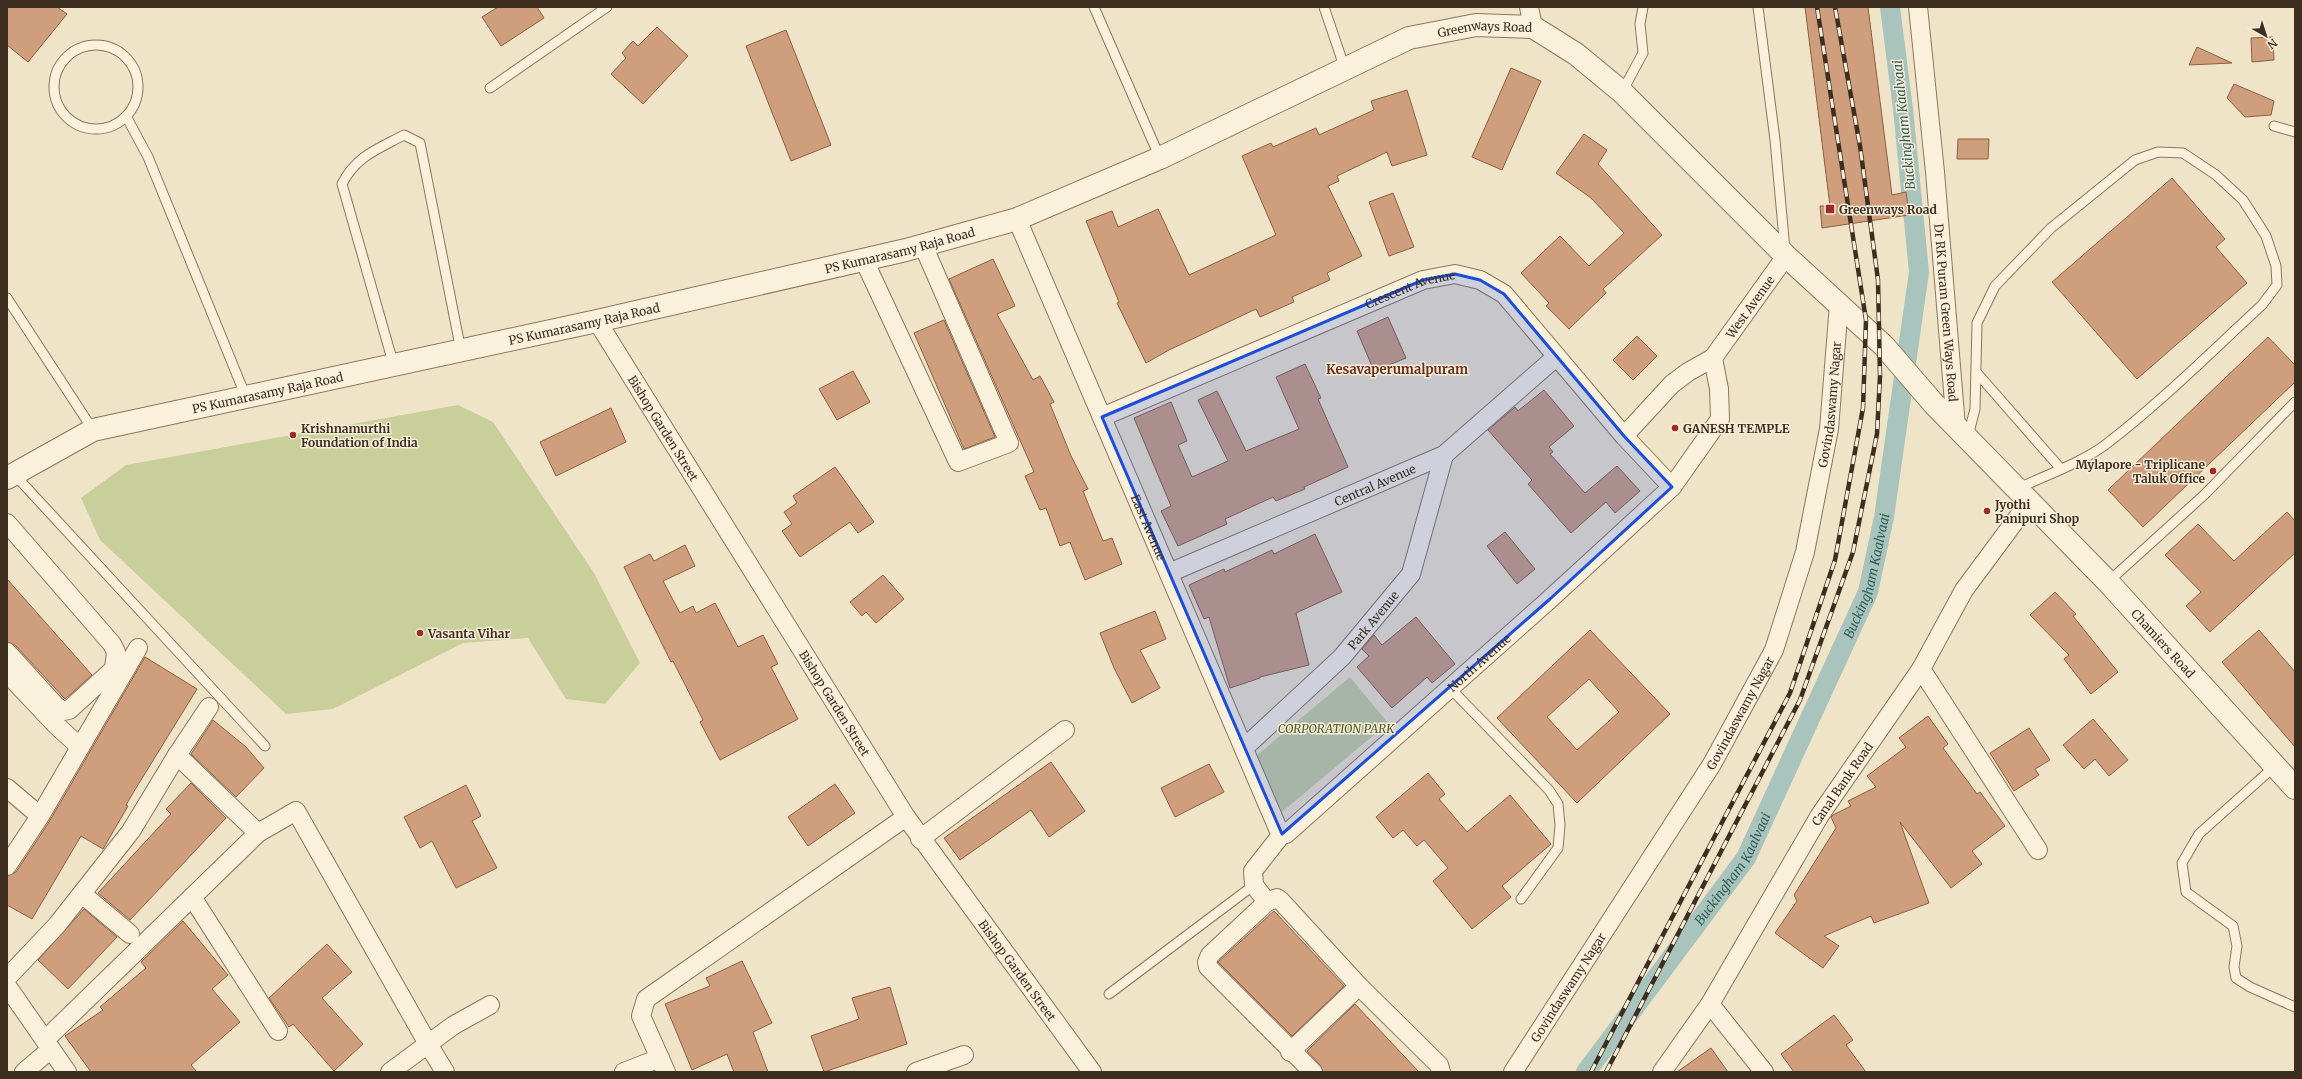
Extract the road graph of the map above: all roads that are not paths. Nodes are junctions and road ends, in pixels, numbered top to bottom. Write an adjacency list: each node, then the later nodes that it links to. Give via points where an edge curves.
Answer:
1 (607, 7): 9 (lane)
2 (1094, 7): 14 (lane)
3 (1324, 7): 8 (lane)
4 (1643, 7): 10 (lane, via 1640,24 1643,53)
5 (1758, 7): 17 (lane, via 1775,140)
6 (1918, 7): 31 (street, Dr RK Puram Green Ways Road)
7 (1531, 17): 8 (street, Greenways Road, via 1409,38); 10 (street, Greenways Road)
8 (1345, 68): 14 (street, Greenways Road)
9 (490, 88)
10 (1622, 92): 17 (street, Greenways Road)
11 (126, 116): 11 (lane, via 115,124 102,128 88,128 64,114 57,102 54,88 56,74 62,62 72,52 85,46 112,47 124,54 132,65 138,84 134,104); 27 (lane, via 148,157)
12 (2274, 126): 13 (lane)
13 (2295, 132)
14 (1160, 158): 15 (street, PS Kumarasamy Raja Road)
15 (1017, 219): 16 (street, PS Kumarasamy Raja Road); 29 (street, East Avenue)
16 (923, 245): 18 (street, PS Kumarasamy Raja Road); 18 (street, via 1009,443 958,462)
17 (1786, 256): 20 (street, Greenways Road); 24 (street, West Avenue)
18 (864, 260): 21 (street, PS Kumarasamy Raja Road)
19 (7, 298): 30 (lane)
20 (1839, 304): 31 (street, Greenways Road, via 1884,346); 90 (street, Govindaswamy Nagar, via 1829,429 1805,552 1774,650 1712,764)
21 (597, 321): 22 (street, PS Kumarasamy Raja Road); 56 (street, Bishop Garden Street)
22 (462, 351): 25 (street, PS Kumarasamy Raja Road); 25 (lane, via 420,143 404,135 359,159 348,171 342,184)
23 (1556, 357): 29 (street, Crescent Avenue, via 1504,294 1480,280 1455,274 1423,280); 32 (street, Crescent Avenue); 33 (street, Central Avenue)
24 (1713, 358): 32 (street, West Avenue, via 1672,384); 36 (street, via 1719,389 1720,419)
25 (394, 366): 27 (street, PS Kumarasamy Raja Road)
26 (1977, 373): 31 (lane, via 1974,409); 34 (lane); 34 (lane, via 1977,324 1995,286 2050,228 2135,160 2158,152 2183,153 2216,175 2243,200 2266,236 2276,266 2277,285 2262,305 2144,413 2104,446)
27 (246, 398): 30 (street, PS Kumarasamy Raja Road)
28 (2295, 402): 40 (lane, via 2204,495)
29 (1102, 417): 39 (street, East Avenue)
30 (92, 430): 35 (street, PS Kumarasamy Raja Road)
31 (1962, 433): 37 (street, Greenways Road)
32 (1624, 436): 36 (street, Crescent Avenue)
33 (1444, 455): 39 (street, Central Avenue); 50 (street, Park Avenue, via 1410,574 1342,657)
34 (2061, 469): 37 (lane)
35 (10, 476): 48 (lane)
36 (1672, 487): 45 (street, North Avenue)
37 (2023, 495): 40 (street, Chamiers Road); 43 (street, Canal Bank Road, via 1964,590)
38 (7, 523): 42 (street, via 112,644 116,652 114,669 69,710 63,711)
39 (1169, 573): 50 (street, East Avenue)
40 (2108, 582): 52 (street, Chamiers Road)
41 (138, 648): 49 (street)
42 (7, 652)
43 (1921, 669): 60 (street); 72 (street, Canal Bank Road, via 1820,815)
44 (7, 673): 49 (street)
45 (1449, 687): 58 (street, North Avenue, via 1286,834); 65 (lane, via 1549,790 1558,804 1558,848)
46 (210, 707): 51 (street)
47 (1065, 730): 59 (street)
48 (265, 746)
49 (80, 747): 55 (street)
50 (1244, 748): 58 (street, East Avenue)
51 (177, 755): 57 (street); 63 (street, via 132,831)
52 (2275, 766): 54 (street, Chamiers Road); 74 (lane, via 2199,834 2182,863 2186,892 2233,926 2237,946 2234,967 2236,978)
53 (7, 788): 55 (street)
54 (2295, 788)
55 (40, 816): 61 (street)
56 (906, 817): 59 (street, Bishop Garden Street); 80 (street, via 646,999 641,1016)
57 (258, 833): 64 (street); 77 (street, via 296,811)
58 (1282, 834): 62 (street, North Avenue, via 1253,871)
59 (920, 839): 87 (street, Bishop Garden Street)
60 (2038, 850)
61 (7, 866)
62 (1254, 885): 66 (street); 71 (lane)
63 (82, 894): 67 (street); 68 (street)
64 (192, 897): 75 (street); 76 (street)
65 (1521, 899)
66 (1267, 902): 70 (street, via 1277,898 1281,901); 78 (street, via 1210,955 1207,962 1211,971)
67 (130, 934)
68 (7, 978)
69 (7, 986): 76 (street)
70 (1359, 986): 78 (street); 89 (street, via 1439,1065)
71 (1109, 994)
72 (1710, 1004): 91 (street, Canal Bank Road); 92 (street)
73 (490, 1005): 77 (street, via 454,1025)
74 (2295, 1007)
75 (278, 1031)
76 (48, 1044): 82 (street); 83 (street)
77 (428, 1044): 81 (street); 84 (street)
78 (1290, 1052): 88 (street)
79 (964, 1055): 86 (street)
80 (663, 1065): 85 (street)
81 (395, 1067)
82 (24, 1072)
83 (67, 1072)
84 (445, 1072)
85 (624, 1072)
86 (916, 1072)
87 (1092, 1072)
88 (1313, 1072)
89 (1441, 1072)
90 (1512, 1072)
91 (1662, 1072)
92 (1764, 1072)

